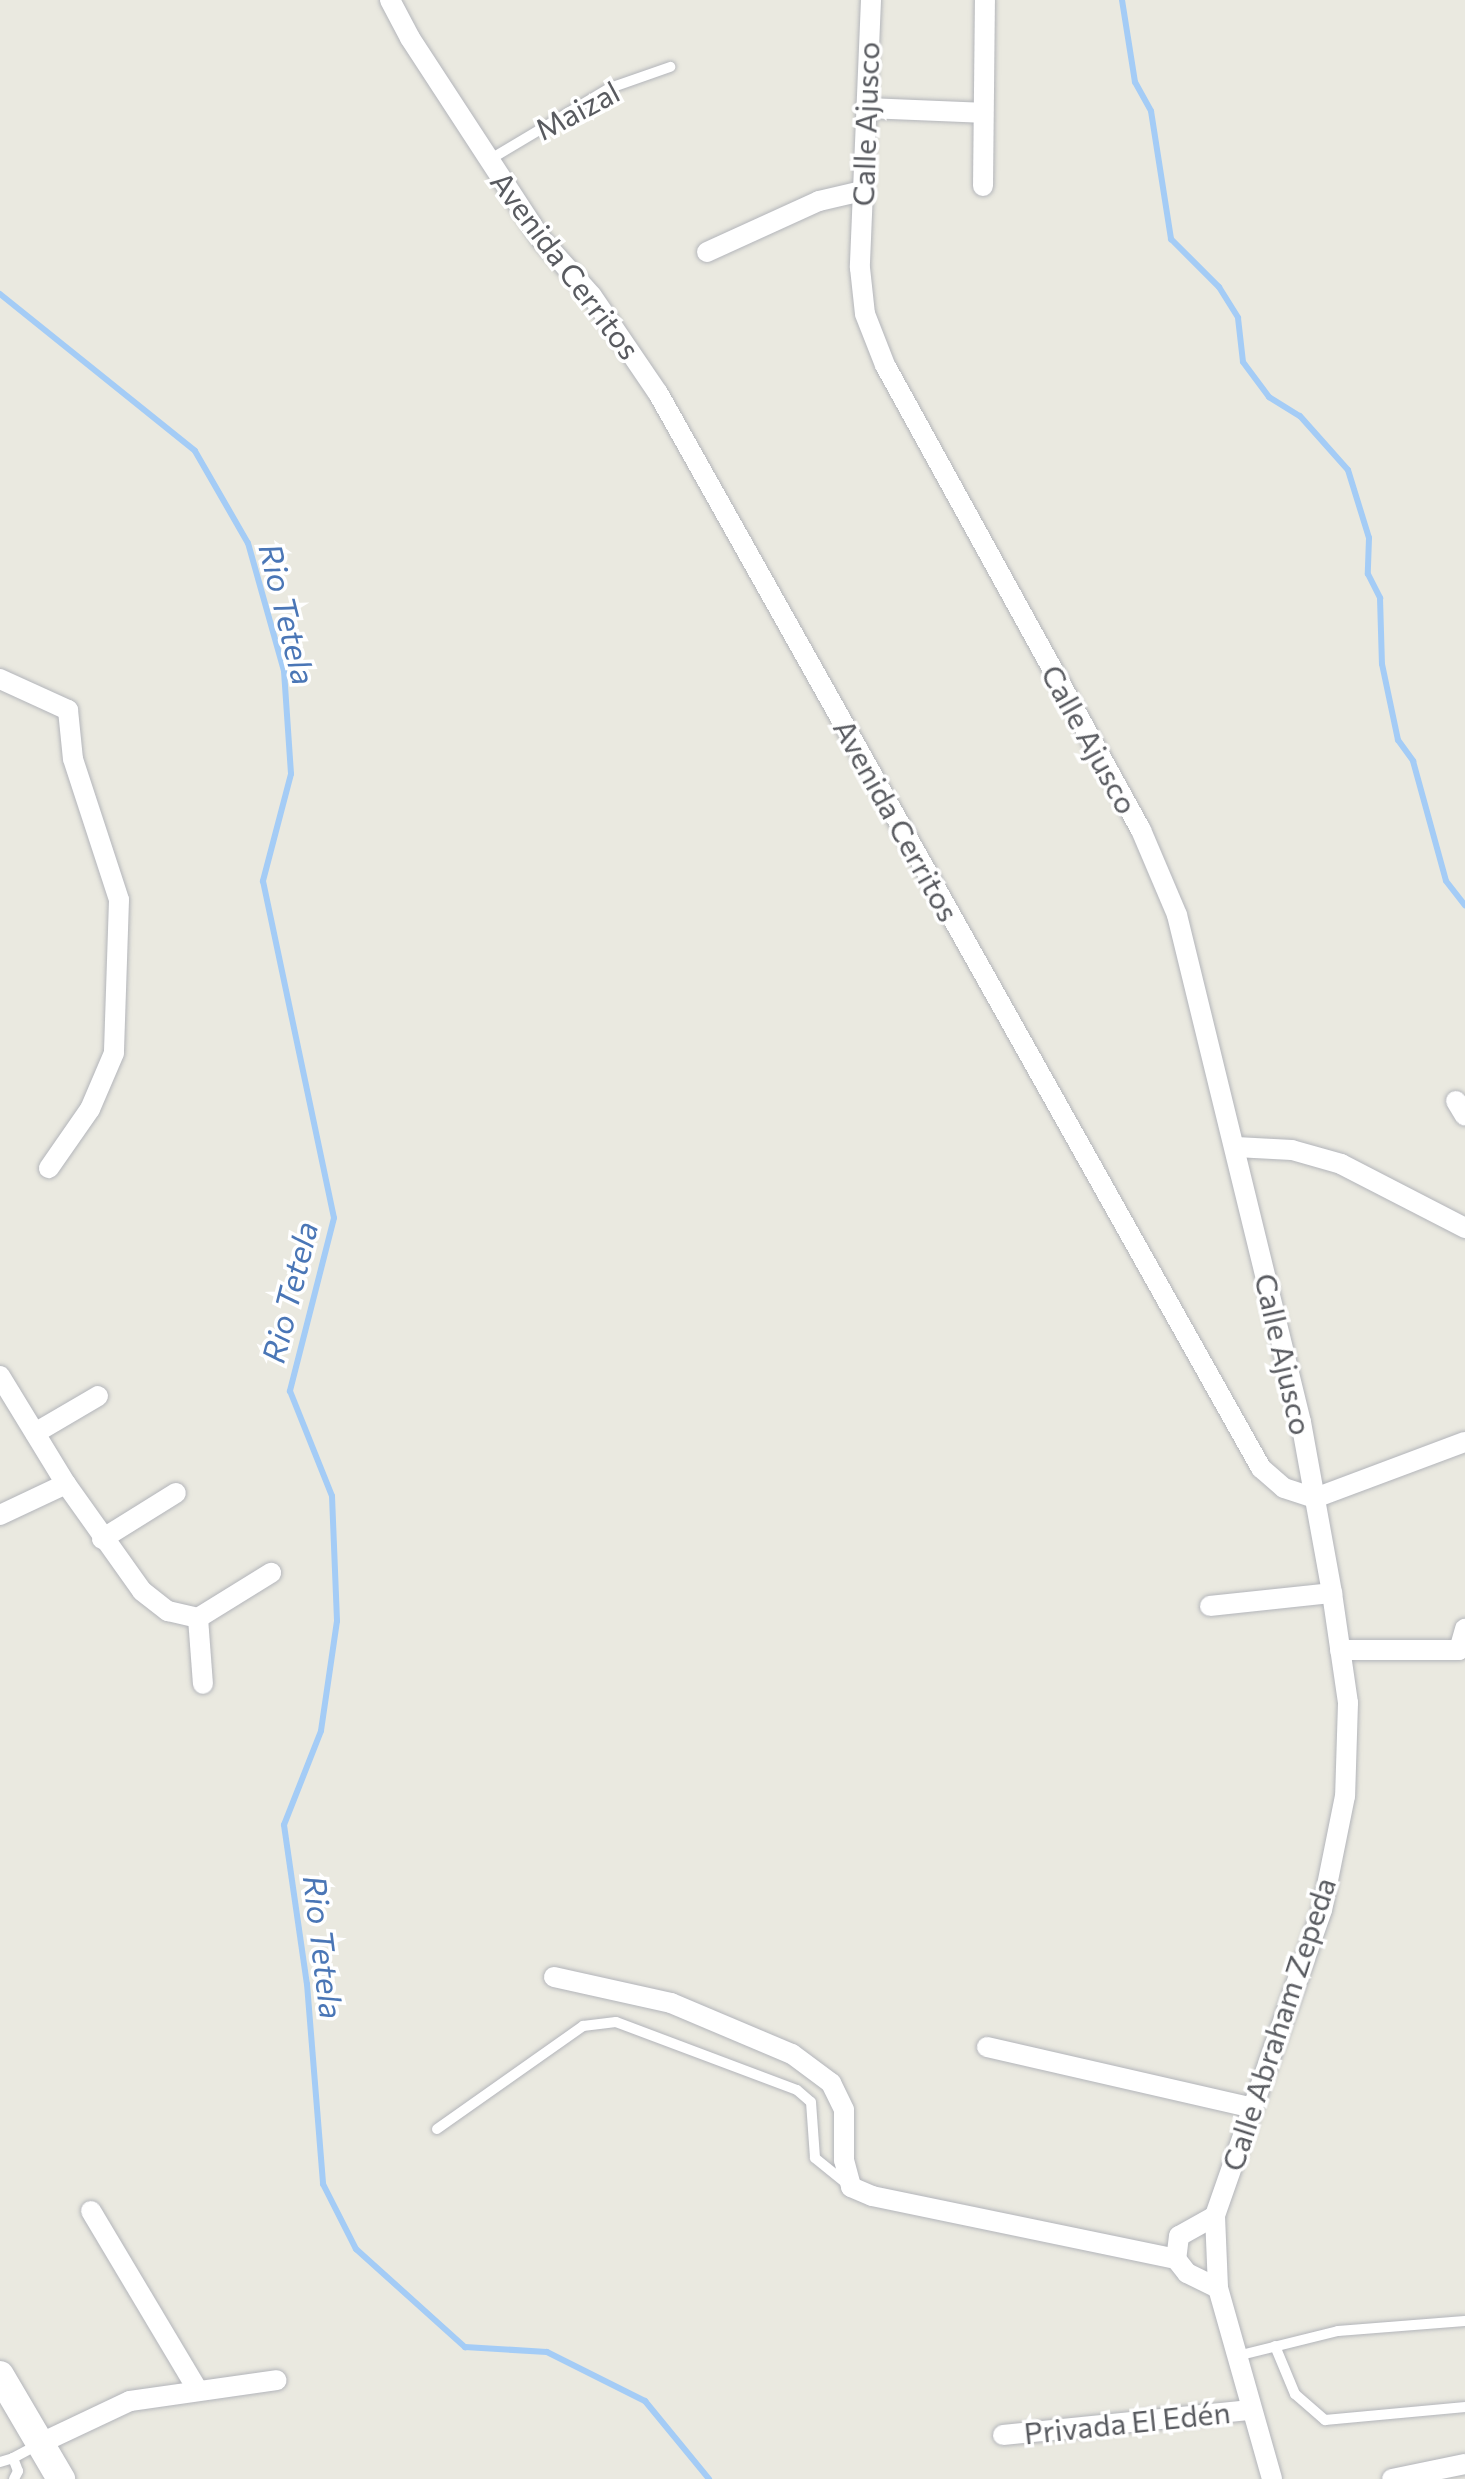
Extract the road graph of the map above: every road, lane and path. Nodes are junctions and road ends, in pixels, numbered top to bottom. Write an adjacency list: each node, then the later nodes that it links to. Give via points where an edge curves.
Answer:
1 (390, 0): 7 (street, Avenida Cerritos)
2 (871, 0): 5 (street, Calle Ajusco)
3 (985, 0): 6 (street)
4 (670, 67): 7 (lane, Maizal, via 610,88)
5 (865, 108): 6 (street); 9 (street, Calle Ajusco)
6 (983, 113): 8 (street)
7 (489, 160): 21 (street, Avenida Cerritos, via 541,239 620,333 658,393 1261,1468 1284,1488)
8 (983, 186)
9 (862, 191): 10 (street, via 819,201); 12 (street, Calle Ajusco, via 865,314 885,365 1158,865 1177,915)
10 (707, 252)
11 (0, 679): 13 (street, via 68,710 73,759 119,900 114,1053 90,1109)
12 (1236, 1147): 14 (street, via 1292,1150 1341,1164); 21 (street, Calle Ajusco)
13 (49, 1168)
14 (1465, 1228)
15 (0, 1376): 17 (street)
16 (98, 1396): 17 (street)
17 (35, 1433): 19 (street)
18 (1465, 1442): 21 (street)
19 (66, 1484): 22 (street); 23 (street)
20 (176, 1493): 23 (street)
21 (1315, 1498): 25 (street, Calle Abraham Zepeda)
22 (0, 1515)
23 (102, 1539): 27 (street, via 142,1591 168,1611)
24 (271, 1573): 27 (street)
25 (1332, 1593): 26 (street); 29 (street, Calle Abraham Zepeda)
26 (1210, 1606)
27 (198, 1618): 30 (street)
28 (1465, 1629): 29 (street, via 1459,1650)
29 (1340, 1650): 33 (street, Calle Abraham Zepeda, via 1348,1703 1345,1796 1322,1910)
30 (203, 1684)
31 (554, 1977): 35 (street, via 671,2003 792,2054 831,2083 844,2110 844,2160)
32 (987, 2047): 33 (street)
33 (1250, 2107): 37 (street, Calle Abraham Zepeda)
34 (437, 2129): 35 (lane, via 583,2026 616,2022 797,2090 811,2102 815,2158)
35 (851, 2187): 38 (street, via 872,2196)
36 (91, 2211): 45 (street)
37 (1215, 2216): 38 (street, via 1179,2236); 39 (street, Calle Abraham Zepeda)
38 (1176, 2259): 39 (street, via 1187,2273)
39 (1218, 2288): 42 (street, Calle Abraham Zepeda)
40 (1465, 2321): 41 (lane, via 1338,2331)
41 (1275, 2346): 42 (lane); 46 (lane, via 1295,2394 1325,2420)
42 (1235, 2356): 47 (street, Calle Abraham Zepeda)
43 (0, 2375): 49 (street)
44 (277, 2380): 45 (street)
45 (197, 2389): 49 (street, via 130,2401)
46 (1465, 2407)
47 (1251, 2410): 48 (street, Privada El Edén); 55 (street, Calle Abraham Zepeda)
48 (1003, 2435)
49 (41, 2443): 50 (lane); 54 (street)
50 (13, 2458): 51 (lane); 53 (lane, via 18,2471)
51 (0, 2461)
52 (1465, 2464): 56 (street)
53 (14, 2479)
54 (61, 2479)
55 (1272, 2479)
56 (1392, 2479)

